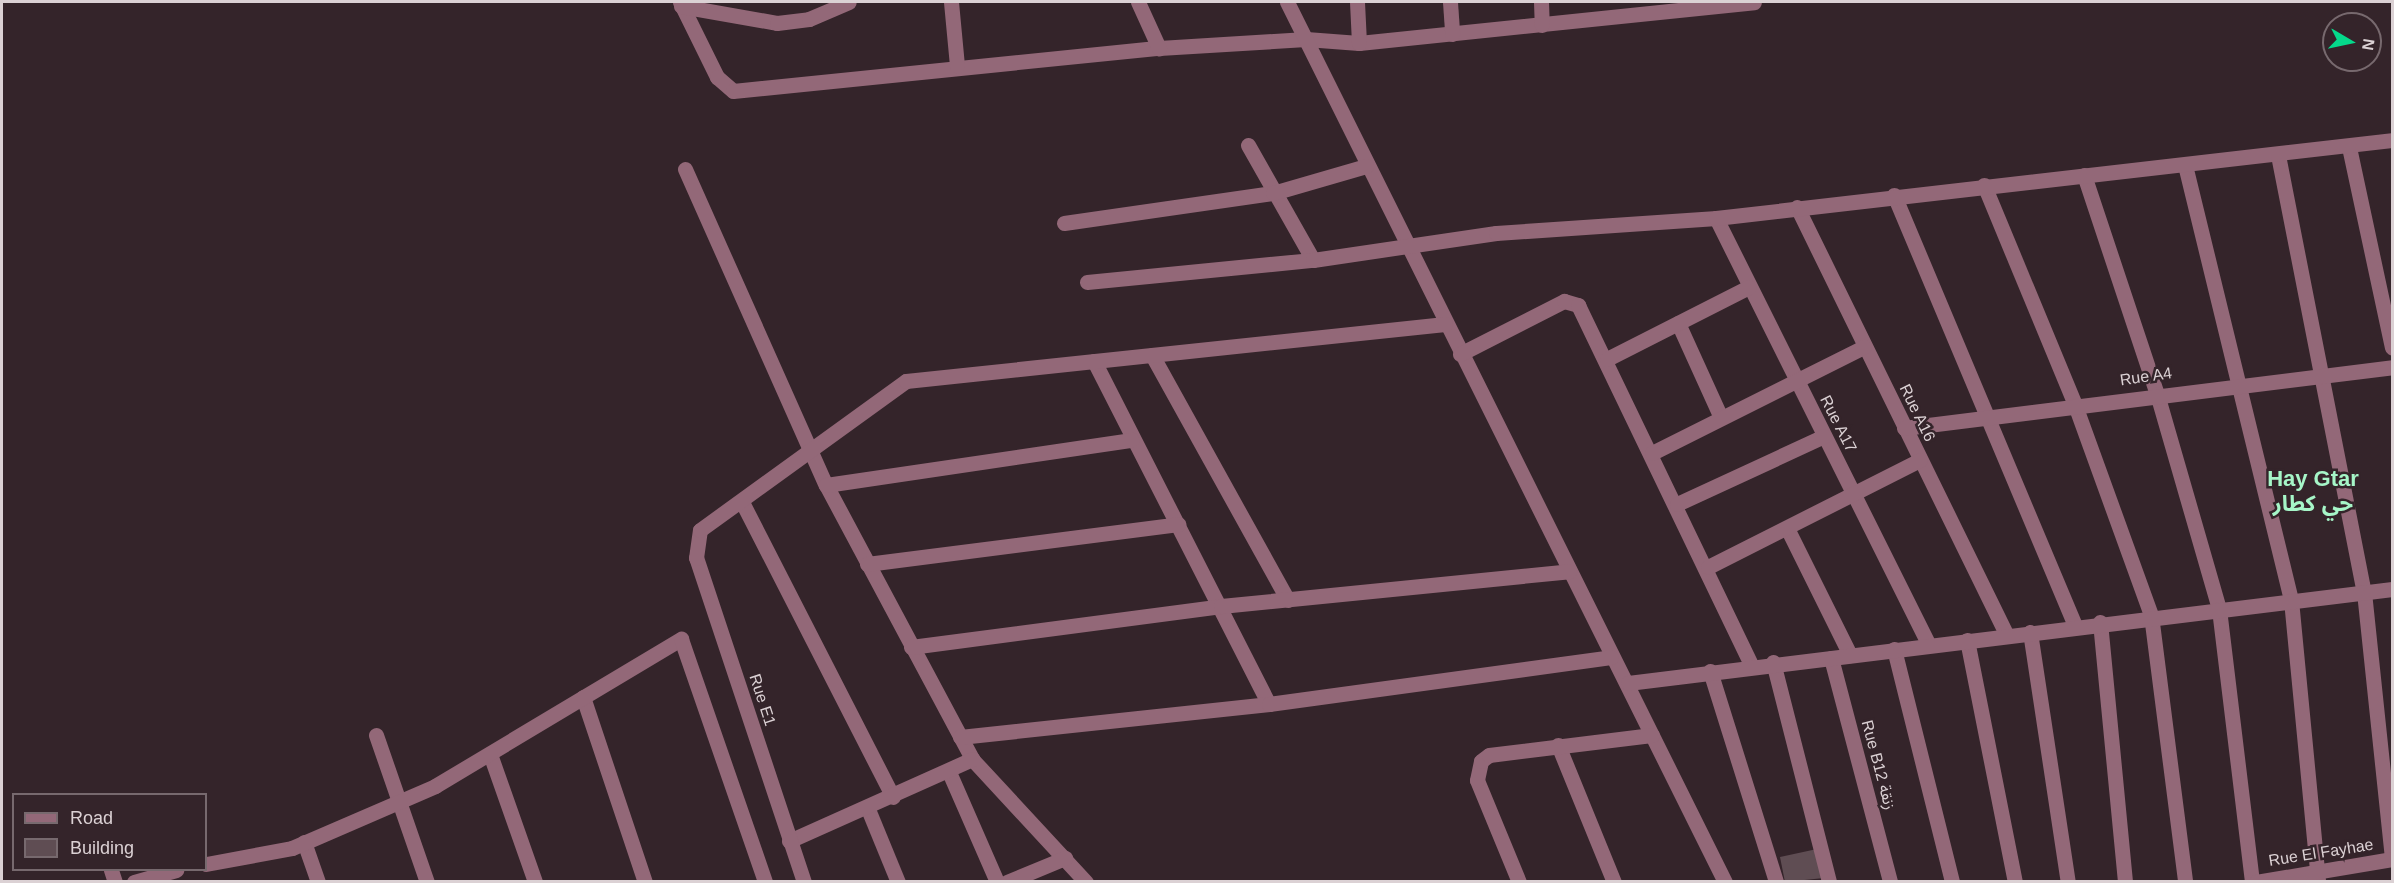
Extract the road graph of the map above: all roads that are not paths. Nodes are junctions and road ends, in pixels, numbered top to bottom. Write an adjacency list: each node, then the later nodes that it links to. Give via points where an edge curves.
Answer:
1 (849, 2): 9 (street, via 809,19 777,23)
2 (951, 2): 15 (street)
3 (1138, 2): 14 (street)
4 (1287, 2): 12 (street)
5 (1357, 2): 13 (street)
6 (1450, 2): 11 (street)
7 (1541, 2): 10 (street)
8 (1754, 2): 10 (street)
9 (681, 4): 15 (street, via 717,77 733,91)
10 (1542, 25): 11 (street)
11 (1452, 34): 13 (street)
12 (1306, 39): 13 (street); 14 (street); 21 (street)
13 (1359, 43)
14 (1159, 48): 15 (street)
15 (957, 66)
16 (2392, 140): 18 (street)
17 (1248, 145): 25 (street)
18 (2349, 147): 19 (street); 37 (street)
19 (2278, 155): 20 (street); 43 (street)
20 (2185, 165): 23 (street); 45 (street)
21 (1366, 166): 25 (street); 30 (street)
22 (684, 169): 53 (street)
23 (2085, 175): 24 (street); 46 (street)
24 (1984, 185): 26 (street); 47 (street)
25 (1273, 193): 29 (street); 31 (street)
26 (1894, 195): 27 (street); 48 (street)
27 (1797, 207): 28 (street); 36 (street, Rue A16)
28 (1716, 218): 30 (street, via 1496,233); 33 (street, Rue A17)
29 (1064, 223)
30 (1411, 248): 31 (street); 35 (street)
31 (1313, 260): 32 (street)
32 (1087, 282)
33 (1749, 287): 34 (street); 44 (street, Rue A17)
34 (1678, 323): 40 (street); 49 (street)
35 (1445, 324): 38 (street); 39 (street)
36 (1864, 347): 44 (street); 50 (street, Rue A16)
37 (2392, 347)
38 (1460, 354): 40 (street, via 1564,301 1578,305); 64 (street)
39 (1152, 355): 41 (street); 67 (street)
40 (1607, 359): 54 (street)
41 (1094, 361): 52 (street); 53 (street, via 906,381)
42 (2392, 367): 43 (street, Rue A4)
43 (2324, 374): 45 (street, Rue A4); 66 (street)
44 (1796, 381): 49 (street); 51 (street, Rue A17)
45 (2237, 383): 46 (street, Rue A4); 68 (street)
46 (2157, 394): 47 (street, Rue A4); 70 (street)
47 (2075, 405): 48 (street, Rue A4); 71 (street)
48 (1990, 416): 50 (street, Rue A4); 73 (street)
49 (1721, 418): 54 (street)
50 (1904, 428): 55 (street, Rue A16)
51 (1824, 436): 57 (street, Rue A17); 59 (street)
52 (1132, 440): 56 (street); 60 (street)
53 (810, 450): 56 (street); 58 (street)
54 (1652, 453): 59 (street)
55 (1920, 460): 57 (street); 75 (street, Rue A16)
56 (826, 485): 62 (street)
57 (1854, 495): 61 (street); 77 (street, Rue A17)
58 (742, 504): 96 (street); 99 (street, Rue E1, via 700,530 696,558)
59 (1677, 504): 63 (street)
60 (1178, 524): 62 (street); 69 (street)
61 (1787, 528): 63 (street); 80 (street)
62 (867, 564): 78 (street)
63 (1708, 567): 84 (street)
64 (1569, 572): 67 (street); 81 (street)
65 (2392, 589): 66 (street)
66 (2364, 592): 68 (street); 102 (street)
67 (1288, 600): 69 (street)
68 (2291, 600): 70 (street); 105 (street)
69 (1221, 606): 78 (street); 88 (street)
70 (2218, 609): 71 (street); 128 (street)
71 (2151, 615): 72 (street); 127 (street)
72 (2100, 622): 73 (street); 126 (street)
73 (2075, 626): 74 (street)
74 (2030, 632): 75 (street); 125 (street)
75 (2007, 634): 76 (street)
76 (1967, 640): 77 (street); 124 (street)
77 (1929, 645): 79 (street)
78 (911, 647): 91 (street)
79 (1894, 649): 80 (street); 123 (street)
80 (1850, 655): 82 (street)
81 (1611, 657): 86 (street); 88 (street)
82 (1831, 658): 83 (street); 122 (street, Rue B12 زنقة)
83 (1773, 662): 84 (street); 121 (street)
84 (1751, 664): 85 (street)
85 (1710, 671): 86 (street); 120 (street)
86 (1628, 683): 90 (street)
87 (583, 697): 93 (street); 110 (street); 111 (street, via 675,640 687,645)
88 (1269, 704): 91 (street)
89 (376, 735): 97 (street)
90 (1652, 735): 92 (street); 119 (street)
91 (960, 737): 94 (street)
92 (1558, 745): 117 (street, via 1489,755 1477,769); 118 (street)
93 (490, 754): 97 (street); 109 (street)
94 (972, 759): 95 (street); 101 (street)
95 (949, 772): 96 (street); 114 (street)
96 (893, 797): 98 (street)
97 (399, 802): 100 (street); 108 (street)
98 (868, 809): 99 (street); 113 (street)
99 (789, 841): 112 (street, Rue E1)
100 (304, 842): 103 (street); 107 (street)
101 (1065, 858): 115 (street); 116 (street)
102 (2392, 859): 105 (street, Rue El Fayhae)
103 (207, 864)
104 (172, 871): 106 (street)
105 (2317, 877): 129 (street, Rue El Fayhae)
106 (134, 882)
107 (318, 882)
108 (427, 882)
109 (535, 882)
110 (645, 882)
111 (765, 882)
112 (804, 882)
113 (898, 882)
114 (996, 882)
115 (1007, 882)
116 (1086, 882)
117 (1519, 882)
118 (1614, 882)
119 (1725, 882)
120 (1776, 882)
121 (1829, 882)
122 (1890, 882)
123 (1952, 882)
124 (2015, 882)
125 (2068, 882)
126 (2125, 882)
127 (2185, 882)
128 (2252, 882)
129 (2256, 882)

